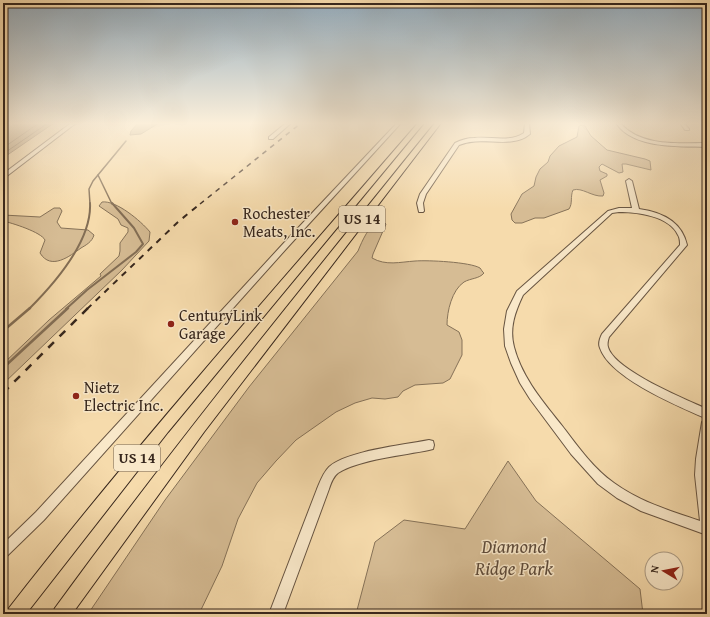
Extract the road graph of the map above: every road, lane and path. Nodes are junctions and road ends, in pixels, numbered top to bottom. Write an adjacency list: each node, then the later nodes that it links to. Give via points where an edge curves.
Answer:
1 (36, 152): 6 (street)
2 (372, 152): 14 (street, via 40,516)
3 (396, 152): 15 (highway, US 14, via 154,437)
4 (415, 152): 16 (highway, US 14, via 185,445)
5 (452, 152): 9 (street, via 423,194)
6 (3, 177)
7 (629, 181): 8 (street)
8 (636, 210): 10 (street, via 659,217 671,224 682,236 684,245 605,336 604,348 619,369); 13 (street, via 615,210 605,215 520,293 512,307 509,323 512,353 525,384 576,453 596,474 624,496 643,506)
9 (421, 211)
10 (707, 414)
11 (707, 422): 13 (street, via 700,476)
12 (429, 445): 17 (street, via 357,460 334,470 323,489)
13 (707, 528)
14 (3, 552)
15 (15, 614)
16 (61, 614)
17 (276, 614)

